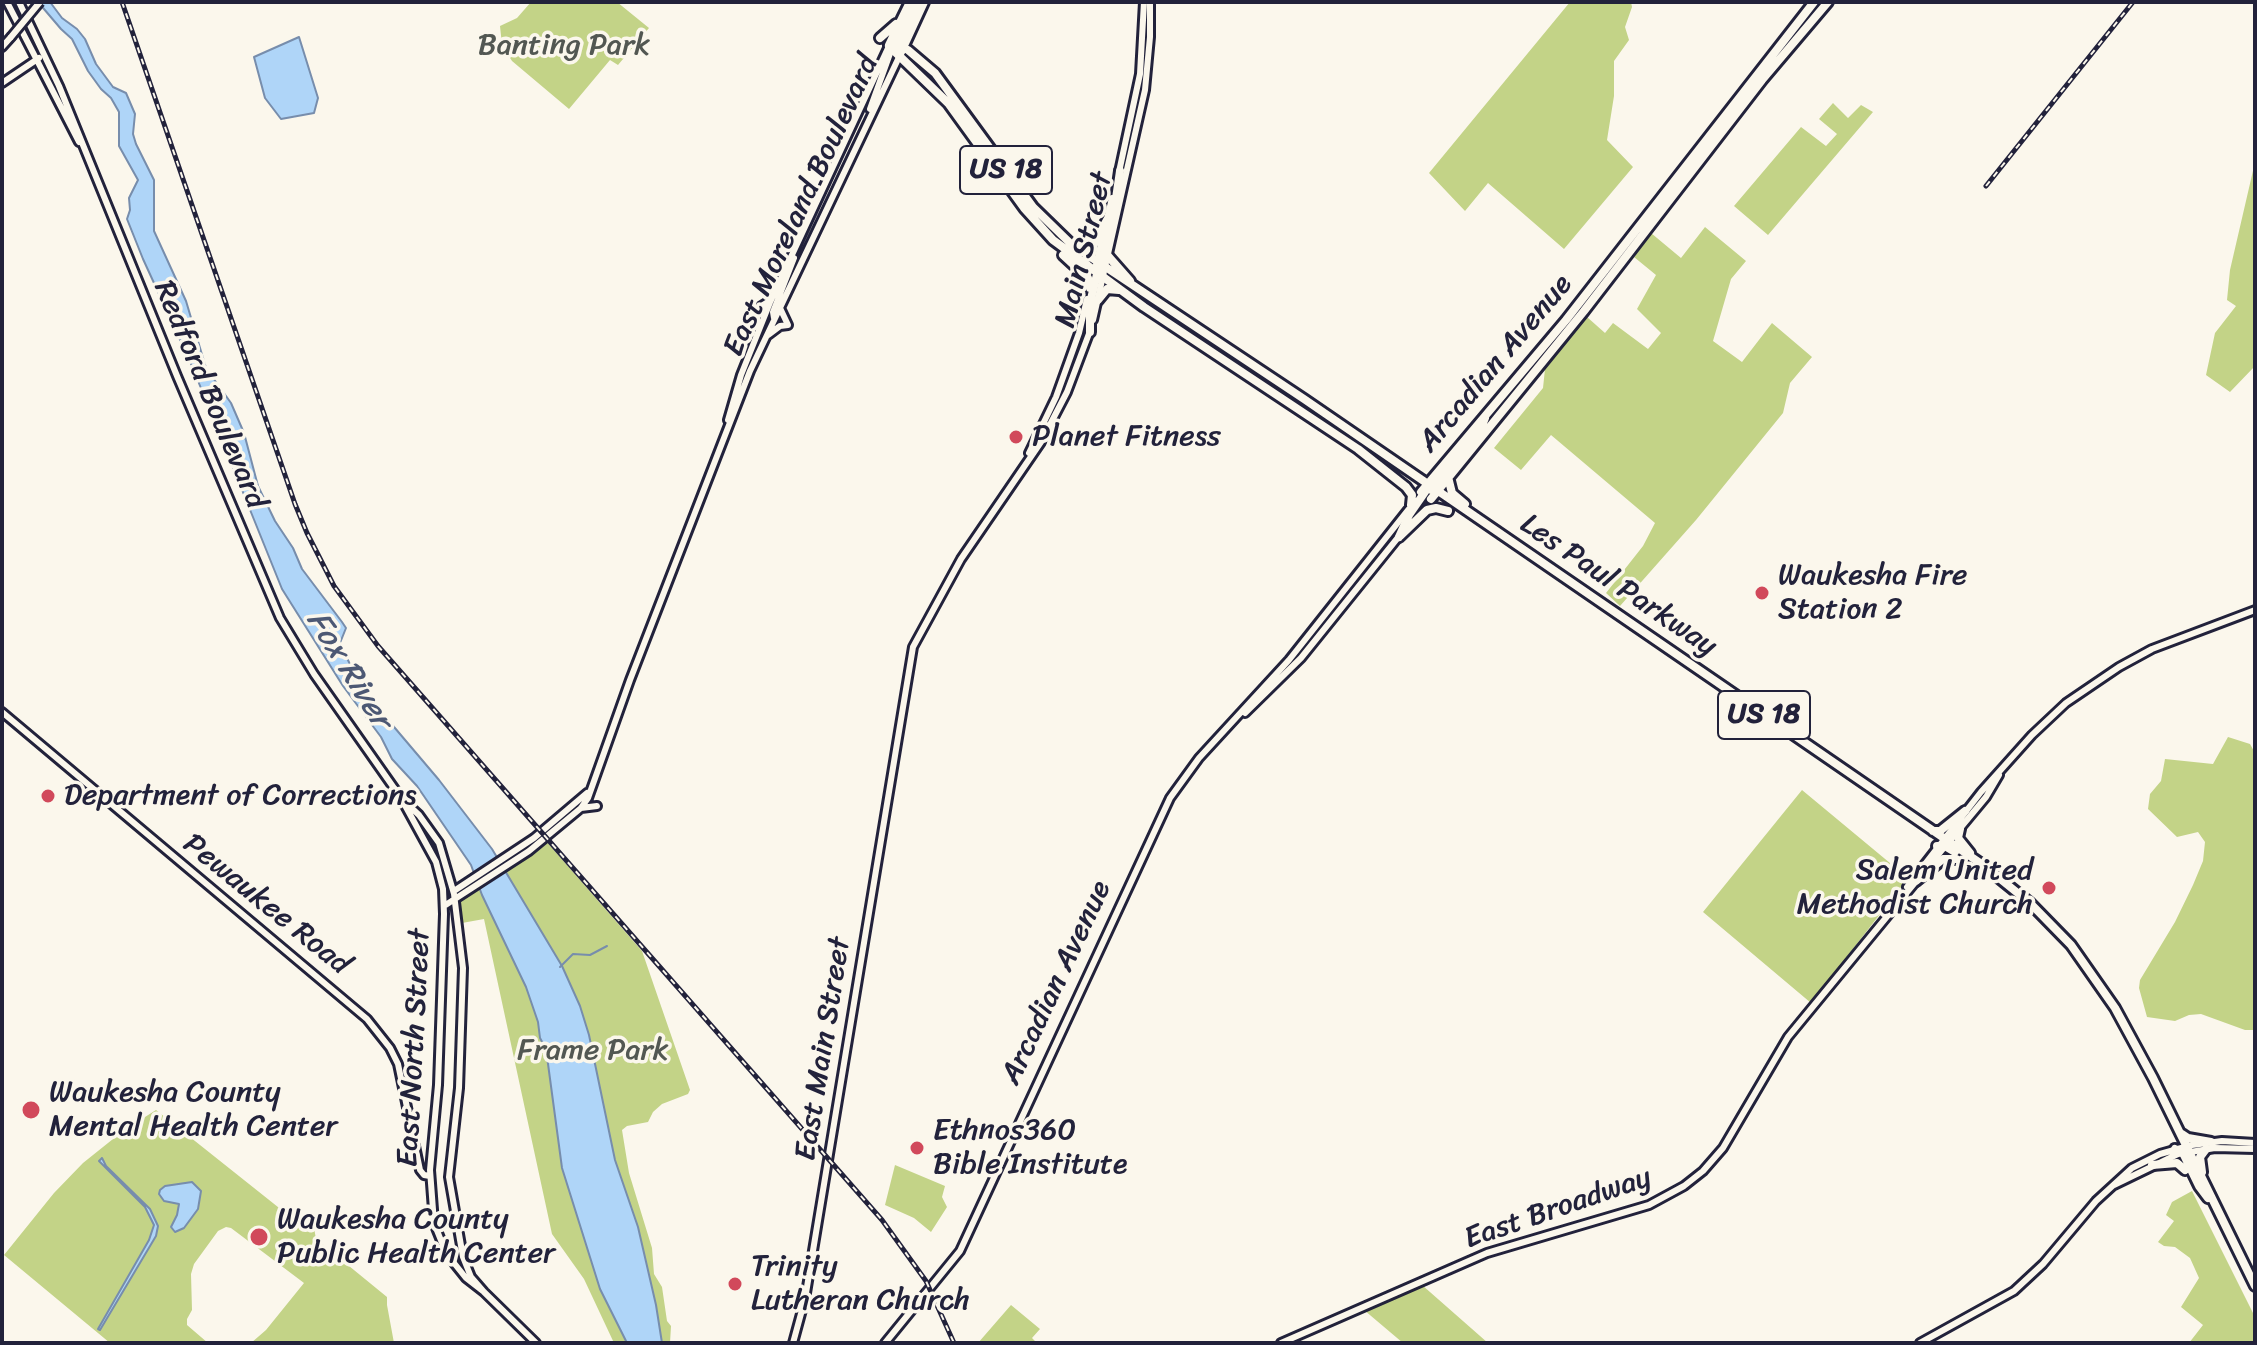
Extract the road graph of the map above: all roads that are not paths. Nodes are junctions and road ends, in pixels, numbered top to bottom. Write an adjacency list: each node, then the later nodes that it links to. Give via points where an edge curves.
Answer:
1 (7, 2): 18 (main road, Redford Boulevard)
2 (19, 2): 18 (main road, Redford Boulevard)
3 (40, 2): 15 (main road, bridge)
4 (910, 2): 11 (main road, East Moreland Boulevard)
5 (917, 2): 16 (main road)
6 (924, 2): 13 (main road, East Moreland Boulevard)
7 (1144, 2): 12 (main road, Main Street)
8 (1150, 2): 17 (main road, Main Street)
9 (1814, 2): 24 (main road, Arcadian Avenue)
10 (1828, 2): 24 (main road, Arcadian Avenue)
11 (902, 17): 14 (main road); 16 (main road, East Moreland Boulevard)
12 (1144, 26): 17 (main road); 28 (main road, Main Street, via 1138,89)
13 (910, 33): 16 (main road, East Moreland Boulevard); 20 (main road, US 18, via 912,46)
14 (880, 38)
15 (2, 47)
16 (896, 48): 19 (main road, US 18); 20 (main road); 21 (main road, East Moreland Boulevard); 23 (main road); 25 (main road); 26 (main road, East Moreland Boulevard)
17 (1149, 50): 36 (main road, Main Street)
18 (41, 58): 22 (main road); 68 (main road, Redford Boulevard, via 257,568)
19 (911, 65): 21 (main road); 27 (main road, US 18)
20 (927, 66): 23 (main road, US 18)
21 (891, 72): 25 (main road, East Moreland Boulevard)
22 (2, 83)
23 (943, 83): 27 (main road, US 18)
24 (1742, 99): 54 (main road, Arcadian Avenue); 59 (main road, Arcadian Avenue, via 1572,326)
25 (865, 128): 30 (main road, East Moreland Boulevard)
26 (836, 157): 29 (main road, East Moreland Boulevard); 30 (main road)
27 (998, 165): 34 (main road, US 18); 35 (main road, US 18)
28 (1120, 171): 32 (main road, Main Street); 37 (main road)
29 (829, 172): 31 (main road); 33 (main road, East Moreland Boulevard)
30 (840, 181): 31 (main road, East Moreland Boulevard)
31 (835, 192): 43 (main road, East Moreland Boulevard)
32 (1107, 220): 35 (main road, via 1092,248); 37 (main road, Main Street)
33 (800, 235): 40 (main road, East Moreland Boulevard); 46 (main road)
34 (1049, 236): 37 (main road, US 18); 38 (main road)
35 (1074, 247): 37 (main road, US 18)
36 (1108, 256): 37 (main road, Main Street); 45 (main road)
37 (1099, 269): 38 (main road, Main Street); 39 (main road, US 18); 41 (main road, Main Street); 45 (main road, US 18); 47 (main road)
38 (1090, 288): 42 (main road, Main Street)
39 (1121, 290): 41 (main road, via 1106,290); 48 (main road, US 18)
40 (771, 300): 44 (main road); 49 (main road, East Moreland Boulevard)
41 (1098, 300): 47 (main road, Main Street)
42 (1086, 303): 47 (main road, via 1082,332); 51 (main road, Main Street)
43 (780, 308): 46 (main road, East Moreland Boulevard); 50 (main road, via 788,325)
44 (755, 310)
45 (1169, 311): 52 (main road, US 18)
46 (774, 318): 50 (main road, East Moreland Boulevard)
47 (1089, 334): 51 (main road); 60 (main road, Main Street, via 1053,419)
48 (1189, 335): 52 (main road, via 1261,379); 53 (main road, US 18)
49 (757, 338): 50 (main road); 55 (main road, East Moreland Boulevard)
50 (764, 341): 55 (main road, East Moreland Boulevard)
51 (1075, 344): 60 (main road, Main Street, via 1041,432)
52 (1268, 376): 56 (main road, US 18)
53 (1295, 406): 56 (main road); 62 (main road, US 18, via 1406,487)
54 (1489, 410): 57 (main road, Arcadian Avenue); 61 (main road, via 1481,428)
55 (725, 431): 75 (main road, East Moreland Boulevard)
56 (1381, 454): 58 (main road, US 18)
57 (1443, 465): 58 (main road); 61 (main road, Arcadian Avenue)
58 (1416, 477): 61 (main road, US 18)
59 (1448, 477): 61 (main road, Arcadian Avenue); 65 (main road, via 1452,493)
60 (1007, 490): 73 (main road, Main Street, via 961,559 913,647)
61 (1429, 491): 62 (main road, Arcadian Avenue); 65 (main road); 66 (main road)
62 (1411, 505): 64 (main road, Arcadian Avenue)
63 (1448, 511): 66 (main road, via 1427,510)
64 (1405, 514): 66 (main road, Arcadian Avenue, via 1392,537); 72 (main road, Arcadian Avenue, via 1289,660)
65 (1509, 540): 71 (main road, Les Paul Parkway / US 18)
66 (1396, 541): 72 (main road, Arcadian Avenue, via 1291,669)
67 (2255, 610): 74 (main road, East Broadway, via 2171,640 2121,666 2048,719)
68 (304, 658): 76 (main road, East North Street)
69 (1717, 695): 71 (main road, via 1724,693)
70 (2, 712): 101 (main road, Pewaukee Road, via 367,1019 398,1064 420,1170)
71 (1775, 723): 82 (main road, Les Paul Parkway / US 18)
72 (1227, 727): 109 (main road, Arcadian Avenue, via 1161,815 961,1250)
73 (891, 772): 108 (main road, East Main Street, via 806,1296)
74 (1999, 775): 79 (main road, East Broadway); 81 (main road, East Broadway)
75 (592, 788): 78 (main road, East Moreland Boulevard); 80 (main road, East Moreland Boulevard)
76 (401, 798): 83 (main road, East North Street); 89 (main road, East North Street, via 434,835)
77 (597, 806): 78 (main road)
78 (581, 808): 80 (main road, East Moreland Boulevard)
79 (1965, 811): 82 (main road, via 1940,831); 84 (main road, East Broadway)
80 (560, 821): 87 (main road, East Moreland Boulevard); 87 (main road, East Moreland Boulevard)
81 (1960, 829): 84 (main road, East Broadway); 86 (main road, via 1959,840)
82 (1932, 830): 84 (main road, Les Paul Parkway / US 18)
83 (423, 839): 93 (main road, via 432,847); 94 (main road, East North Street, via 436,862)
84 (1943, 844): 86 (main road, Les Paul Parkway / US 18); 88 (main road); 90 (main road, East Broadway); 92 (main road, East Broadway)
85 (1956, 859): 90 (main road, via 1943,859)
86 (1978, 862): 88 (main road, Les Paul Parkway / US 18)
87 (502, 864): 91 (main road, East Moreland Boulevard)
88 (1994, 874): 95 (main road, Les Paul Parkway / US 18, via 2046,918 2102,986)
89 (451, 877): 91 (main road); 93 (main road, East North Street)
90 (1916, 881): 92 (main road, East Broadway)
91 (473, 883): 93 (main road, East Moreland Boulevard)
92 (1905, 892): 110 (main road, East Broadway, via 1787,1039 1723,1148 1684,1186 1649,1205 1487,1253)
93 (453, 896): 94 (main road, East Moreland Boulevard); 106 (main road, via 463,968 450,1188 465,1264)
94 (444, 906): 101 (main road, East North Street)
95 (2179, 1131): 96 (main road); 98 (main road, Les Paul Parkway / US 18)
96 (2209, 1146): 97 (main road); 98 (main road); 102 (main road, via 2200,1157)
97 (2255, 1146)
98 (2182, 1150): 99 (main road); 102 (main road, Les Paul Parkway / US 18); 103 (main road, via 2132,1168); 104 (main road, via 2199,1186)
99 (2152, 1165): 100 (main road, via 2177,1163); 103 (main road)
100 (2185, 1170)
101 (430, 1176): 106 (main road, East North Street, via 437,1234 460,1271)
102 (2204, 1181): 104 (main road, Les Paul Parkway / US 18)
103 (2111, 1188): 111 (main road, via 2017,1289)
104 (2219, 1211): 105 (main road, Les Paul Parkway / US 18)
105 (2255, 1286)
106 (484, 1292): 107 (main road)
107 (536, 1343)
108 (793, 1343)
109 (885, 1343)
110 (1281, 1343)
111 (1920, 1343)

